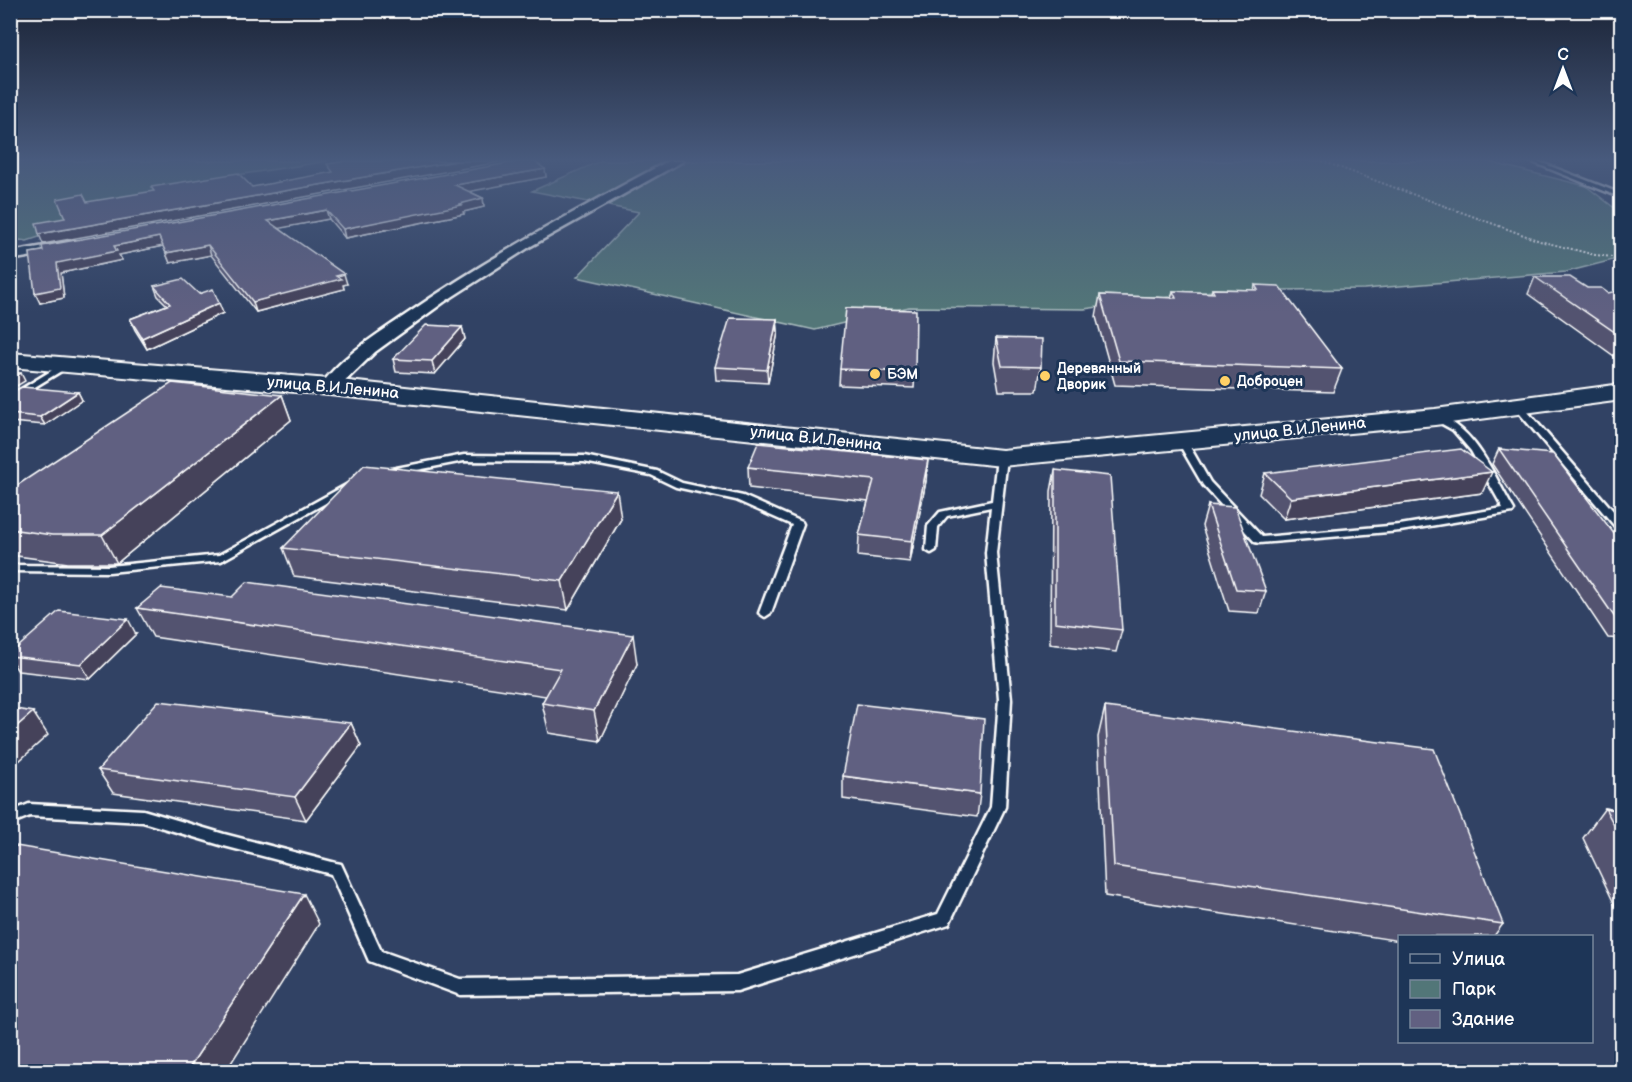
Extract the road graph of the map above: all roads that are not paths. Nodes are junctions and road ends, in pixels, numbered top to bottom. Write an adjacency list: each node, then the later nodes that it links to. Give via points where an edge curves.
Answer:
1 (584, 211): 6 (street, via 439,299 369,348)
2 (93, 242): 3 (street)
3 (10, 256)
4 (10, 360): 5 (main road, улица В.И.Ленина)
5 (67, 365): 6 (main road, улица В.И.Ленина, via 181,378); 8 (lane)
6 (329, 387): 12 (main road, улица В.И.Ленина)
7 (1622, 392): 9 (main road, улица В.И.Ленина)
8 (10, 400)
9 (1518, 406): 10 (main road, улица В.И.Ленина); 16 (lane)
10 (1435, 417): 11 (main road, улица В.И.Ленина); 11 (lane, via 1456,428 1475,450 1509,510 1400,528 1259,540 1206,483)
11 (1183, 442): 12 (main road, улица В.И.Ленина)
12 (1002, 458): 15 (lane)
13 (378, 474): 19 (lane, via 465,458 584,459 654,473 679,485 739,498 798,524)
14 (358, 481): 18 (lane, via 221,558 109,569)
15 (997, 503): 17 (lane, via 944,514 933,526); 20 (lane, via 991,553 1005,699 998,807 943,919 737,983 460,987 375,956 336,869 143,816 29,810)
16 (1622, 528)
17 (931, 550)
18 (10, 568)
19 (765, 614)
20 (10, 818)

